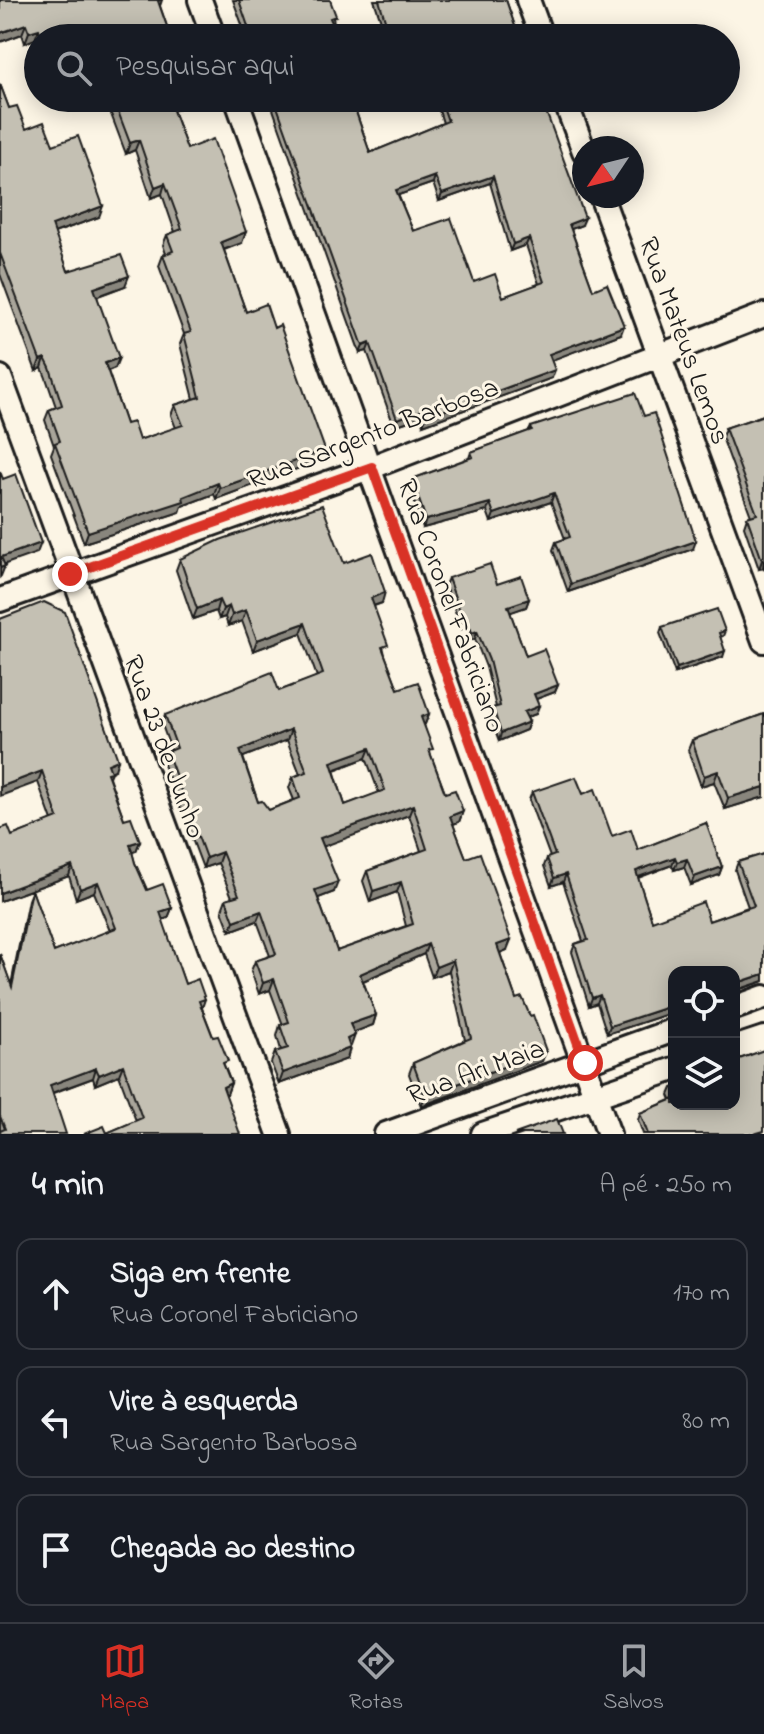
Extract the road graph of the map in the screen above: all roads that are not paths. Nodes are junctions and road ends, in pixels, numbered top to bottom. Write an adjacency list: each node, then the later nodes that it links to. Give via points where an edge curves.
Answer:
1 (200, 0): 3 (street)
2 (528, 0): 4 (street)
3 (209, 24)
4 (537, 24)
5 (241, 112): 12 (street, Rua Coronel Fabriciano)
6 (569, 112): 7 (street)
7 (578, 136)
8 (605, 208): 10 (street, Rua Mateus Lemos)
9 (764, 315): 10 (street, Rua Sargento Barbosa)
10 (659, 353): 12 (street, Rua Sargento Barbosa); 15 (street, Rua Mateus Lemos)
11 (0, 377): 13 (street, Rua 23 de Junho)
12 (372, 467): 13 (street, Rua Sargento Barbosa); 21 (street, Rua Coronel Fabriciano)
13 (70, 574): 14 (street, Rua Sargento Barbosa); 24 (street, Rua 23 de Junho)
14 (0, 600)
15 (764, 641)
16 (764, 997): 17 (street)
17 (740, 1006)
18 (668, 1032): 21 (street, Rua Ari Maia)
19 (764, 1038): 20 (street)
20 (740, 1046)
21 (585, 1063): 23 (street, Rua Coronel Fabriciano); 25 (street, Rua Ari Maia)
22 (668, 1071): 23 (street)
23 (596, 1096): 26 (street); 27 (street, Rua Coronel Fabriciano)
24 (279, 1134)
25 (386, 1134)
26 (483, 1134)
27 (609, 1134)

